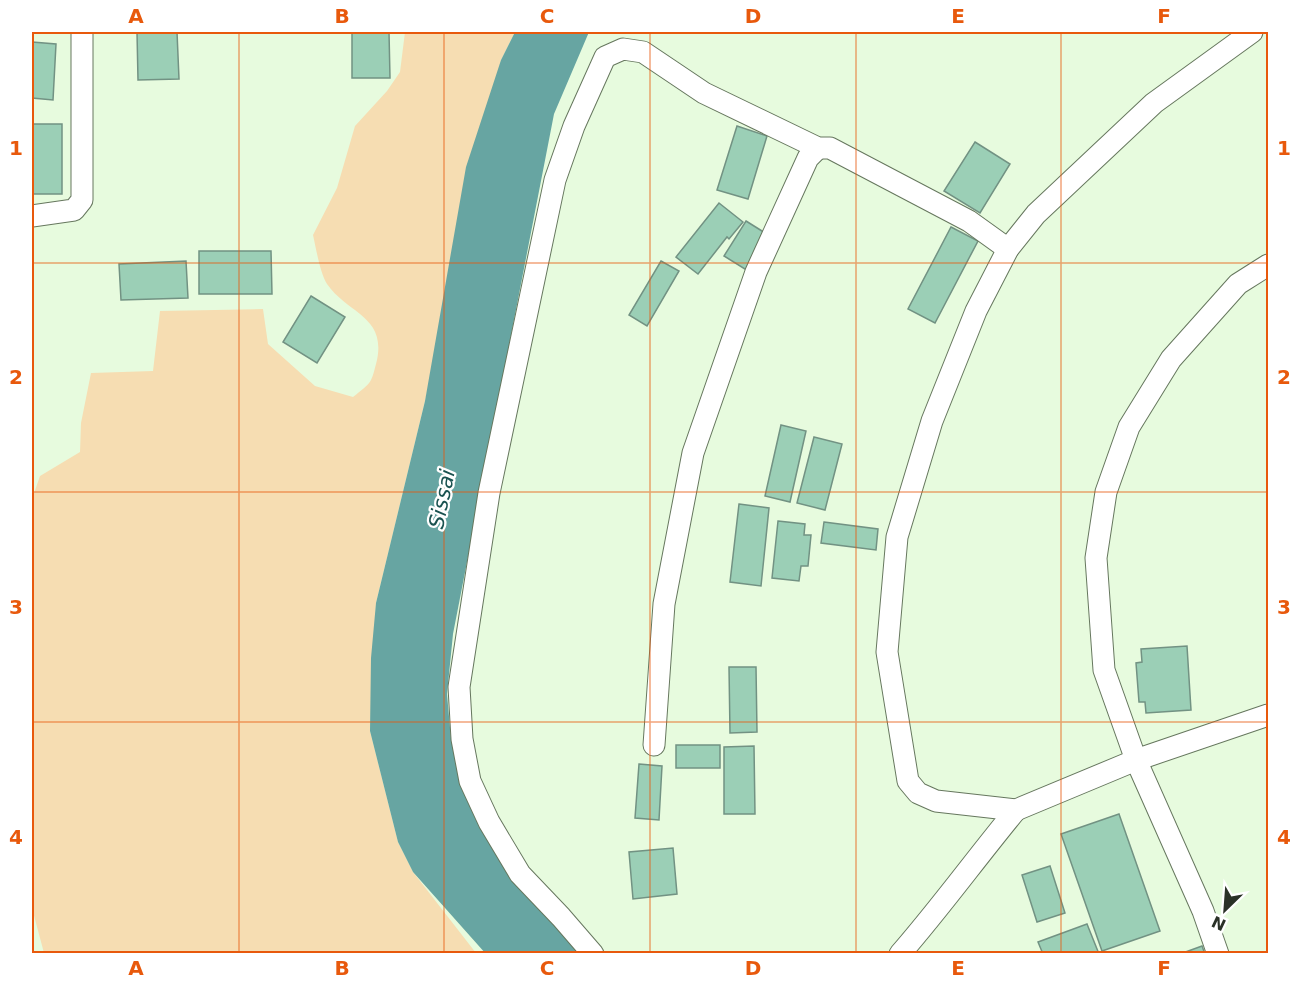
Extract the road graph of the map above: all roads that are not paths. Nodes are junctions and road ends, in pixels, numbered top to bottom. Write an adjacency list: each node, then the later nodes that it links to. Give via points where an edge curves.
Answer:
1 (82, 32): 4 (street, via 82,200 74,210)
2 (1252, 32): 5 (street, via 1154,103 1036,214)
3 (818, 148): 5 (street, via 830,148 959,216); 8 (street, via 808,158 756,272 693,453 664,604); 11 (street, via 704,93 643,52 623,49 605,57 555,180 489,493 459,687 462,739 470,781 489,822 520,874)
4 (32, 216)
5 (1008, 249): 10 (street, via 976,311 932,421 897,537 888,651 908,781 918,794 936,801)
6 (1269, 265): 9 (street, via 1238,284 1171,359 1129,427 1106,492 1096,558 1104,670)
7 (1269, 716): 9 (street)
8 (654, 745)
9 (1136, 759): 10 (street); 13 (street)
10 (1016, 810): 12 (street)
11 (593, 954)
12 (900, 954)
13 (1218, 954)

